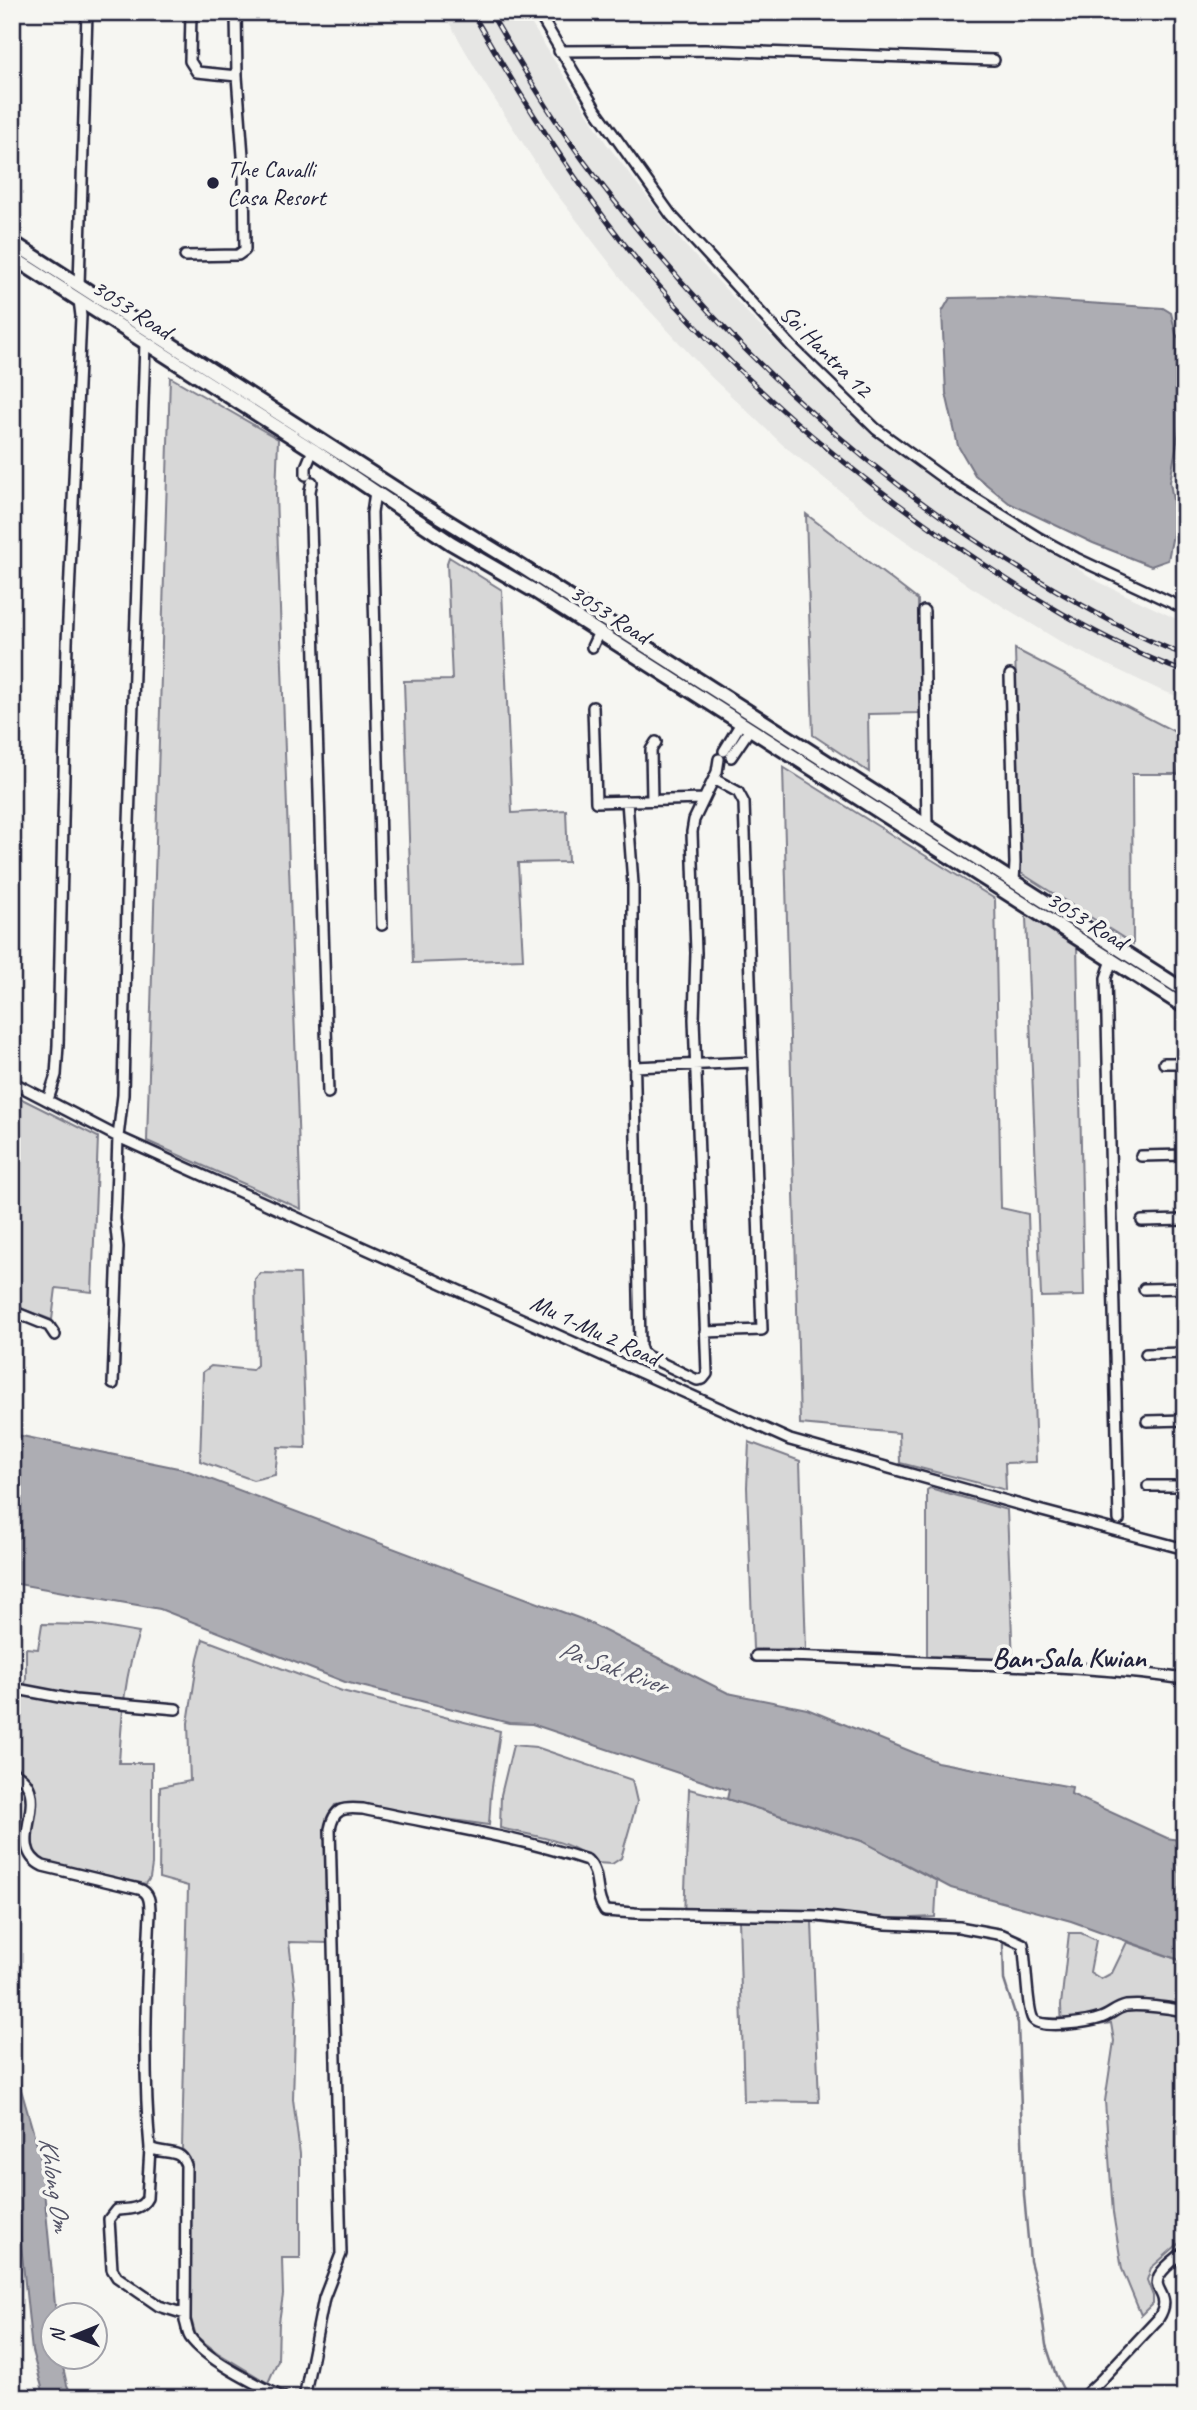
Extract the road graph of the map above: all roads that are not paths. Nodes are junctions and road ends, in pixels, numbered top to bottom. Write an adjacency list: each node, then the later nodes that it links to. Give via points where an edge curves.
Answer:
1 (87, 12): 11 (street)
2 (191, 12): 7 (street, via 192,67 197,72)
3 (236, 12): 7 (street)
4 (538, 12): 5 (street, Soi Hantra 12)
5 (559, 51): 6 (street, via 705,50); 18 (street, Soi Hantra 12, via 671,215 792,347 876,429 950,483 1039,538)
6 (994, 60)
7 (237, 76): 9 (street, via 245,250 237,255)
8 (12, 242): 11 (main road, 3053 Road)
9 (185, 256)
10 (12, 257): 12 (main road, 3053 Road)
11 (79, 285): 16 (main road, 3053 Road)
12 (79, 300): 13 (main road, 3053 Road); 43 (street, via 58,1045)
13 (145, 343): 14 (main road, 3053 Road); 44 (street, via 123,1095)
14 (315, 452): 15 (main road, 3053 Road); 42 (street, via 309,481)
15 (375, 492): 17 (main road, 3053 Road); 32 (street)
16 (496, 550): 17 (main road); 30 (main road, 3053 Road)
17 (488, 565): 20 (main road, 3053 Road)
18 (1185, 608)
19 (924, 611): 30 (street)
20 (599, 632): 21 (street); 24 (main road, 3053 Road)
21 (592, 646)
22 (1010, 675): 31 (street)
23 (593, 707): 29 (street, via 596,802)
24 (746, 726): 26 (street); 33 (main road, 3053 Road)
25 (656, 742): 28 (street, via 651,750)
26 (715, 775): 27 (street); 36 (street, via 738,792 744,803)
27 (704, 799): 28 (street); 39 (street, via 692,832)
28 (652, 800): 29 (street)
29 (627, 801): 40 (street, via 633,884)
30 (927, 826): 31 (main road, 3053 Road)
31 (1014, 881): 34 (main road, 3053 Road)
32 (382, 925)
33 (1112, 960): 35 (main road, 3053 Road); 61 (street, via 1106,978)
34 (1185, 991)
35 (1185, 1007)
36 (753, 1062): 39 (street); 52 (street, via 762,1330)
37 (1164, 1063): 38 (street)
38 (1185, 1063)
39 (696, 1064): 40 (street); 52 (street)
40 (634, 1066): 52 (street, via 640,1346 647,1356 703,1379 707,1374)
41 (12, 1082): 43 (street, Mu 1-Mu 2 Road)
42 (328, 1093)
43 (48, 1100): 44 (street, Mu 1-Mu 2 Road)
44 (118, 1137): 56 (street); 62 (street, Mu 1-Mu 2 Road, via 790,1440)
45 (1185, 1155): 46 (street)
46 (1141, 1156)
47 (1185, 1220): 48 (street)
48 (1142, 1221)
49 (1185, 1288): 50 (street)
50 (1144, 1289)
51 (12, 1311): 53 (street, via 49,1326)
52 (705, 1332)
53 (55, 1335)
54 (1185, 1353): 55 (street)
55 (1146, 1354)
56 (113, 1384)
57 (1185, 1420): 58 (street)
58 (1147, 1421)
59 (1148, 1486): 60 (street)
60 (1185, 1486)
61 (1119, 1520)
62 (1185, 1549)
63 (756, 1656): 64 (street, via 1048,1666)
64 (1185, 1679)
65 (12, 1688): 66 (street, via 75,1700)
66 (176, 1709)
67 (12, 1771): 69 (street, via 27,1783 31,1793 27,1851 36,1863 148,1895)
68 (1185, 2011): 73 (street, via 1129,2006 1100,2019 1038,2023 1030,2010 1023,1944 1003,1935 819,1916 605,1911 598,1877 587,1860 493,1834 363,1809 338,1811 330,1829 341,2254 324,2298)
69 (150, 2148): 71 (street, via 179,2154 186,2165); 71 (street, via 148,2198 139,2208 116,2210 109,2219 112,2269 159,2306)
70 (1185, 2252): 74 (street, via 1159,2276 1165,2308 1158,2319)
71 (186, 2314): 72 (street, via 188,2334 199,2347)
72 (284, 2398)
73 (304, 2398)
74 (1082, 2398)

